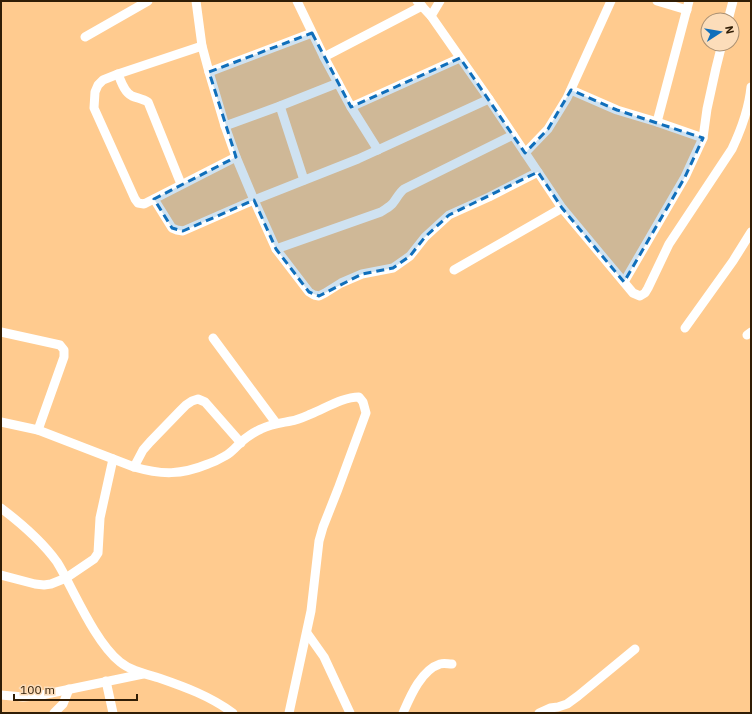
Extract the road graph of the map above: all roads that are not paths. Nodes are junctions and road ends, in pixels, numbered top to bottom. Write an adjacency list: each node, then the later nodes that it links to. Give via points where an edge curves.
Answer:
1 (148, 1): 13 (street)
2 (196, 1): 14 (street)
3 (297, 1): 12 (street)
4 (440, 1): 11 (street)
5 (611, 1): 21 (street)
6 (657, 1): 9 (street)
7 (733, 1): 10 (street)
8 (419, 4): 11 (street); 16 (street)
9 (688, 5): 26 (street)
10 (730, 12)
11 (431, 16): 17 (street)
12 (312, 33): 16 (street); 18 (street)
13 (85, 37)
14 (202, 46): 18 (street); 19 (street)
15 (720, 52): 29 (street)
16 (324, 57): 20 (street)
17 (460, 58): 23 (street); 25 (street)
18 (209, 72): 27 (street)
19 (118, 74): 35 (street, via 125,90 148,102); 36 (street, via 98,85 94,92 94,108 135,199 138,203 144,204)
20 (338, 82): 24 (street); 25 (street)
21 (571, 90): 26 (street, via 617,110); 31 (street, via 548,129)
22 (751, 93): 42 (street, via 732,149 669,244 645,293 637,296)
23 (489, 99): 28 (street); 30 (street)
24 (280, 106): 27 (street); 34 (street)
25 (351, 107): 30 (street)
26 (657, 122): 29 (street)
27 (225, 126): 32 (street)
28 (513, 135): 31 (street); 40 (street, via 404,189 388,208 381,212)
29 (703, 138): 42 (street, via 684,177)
30 (378, 150): 34 (street)
31 (525, 153): 33 (street)
32 (236, 157): 35 (street); 37 (street)
33 (538, 172): 38 (street); 40 (street, via 449,215 425,237 410,256 393,268 362,274 319,296 309,292)
34 (304, 180): 37 (street)
35 (181, 184): 36 (street)
36 (154, 199): 37 (street, via 172,228 182,231)
37 (254, 200): 40 (street)
38 (562, 208): 41 (street); 42 (street)
39 (750, 236): 43 (street)
40 (276, 249)
41 (454, 270)
42 (624, 282)
43 (685, 328)
44 (1, 332): 48 (street, via 60,346 64,350 64,357)
45 (213, 338): 47 (street)
46 (1, 422): 48 (street)
47 (276, 423): 49 (street, via 262,428); 55 (street, via 298,419 353,397 359,397 366,413 319,541)
48 (38, 430): 50 (street)
49 (241, 442): 51 (street, via 225,456 190,470 162,473); 51 (street, via 205,402 198,399 186,405 150,442)
50 (113, 459): 51 (street); 54 (street, via 100,518 98,553 94,559)
51 (134, 467)
52 (1, 508): 54 (street, via 41,542)
53 (1, 575): 54 (street, via 44,585)
54 (66, 578): 58 (street, via 103,644 121,662)
55 (307, 633): 65 (street); 66 (street, via 324,657)
56 (635, 649): 68 (street, via 567,704)
57 (452, 664): 67 (street, via 442,664 430,669 410,696)
58 (146, 674): 59 (street); 64 (street, via 188,688 219,703)
59 (106, 681): 60 (street); 63 (street)
60 (69, 689): 61 (street, via 37,696); 62 (street, via 63,704)
61 (1, 695)
62 (54, 713)
63 (113, 713)
64 (232, 713)
65 (289, 713)
66 (350, 713)
67 (403, 713)
68 (539, 713)

